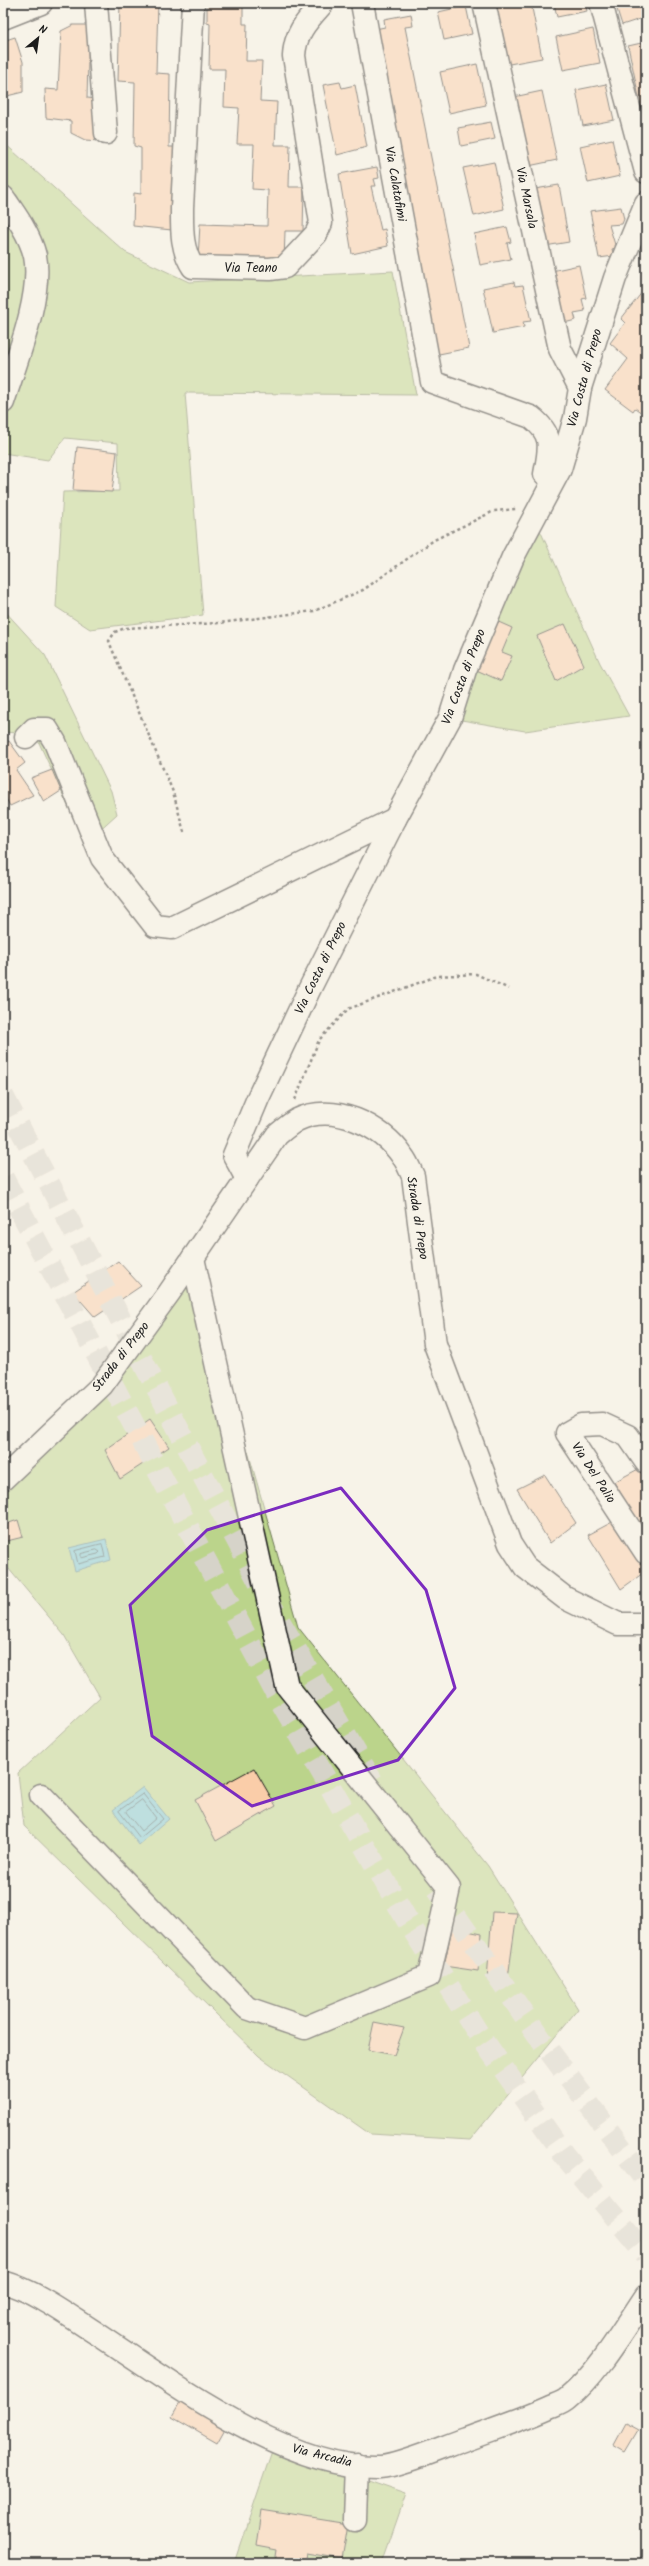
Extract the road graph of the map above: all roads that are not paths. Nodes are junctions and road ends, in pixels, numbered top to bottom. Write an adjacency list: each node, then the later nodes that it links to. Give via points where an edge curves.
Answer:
1 (41, 3): 8 (street)
2 (96, 3): 9 (street)
3 (193, 3): 4 (street, Via Teano, via 182,208 186,258 193,267 270,269 285,267 316,234 321,223 294,43 300,29)
4 (323, 3)
5 (362, 3): 15 (street, Via Calatafimi, via 432,382 531,417 543,427 551,445)
6 (484, 3): 13 (street, Via Marsala, via 560,349)
7 (601, 3): 10 (street)
8 (3, 18)
9 (106, 133)
10 (646, 172)
11 (3, 197): 14 (street, via 19,220 35,256 34,297)
12 (646, 203): 13 (street, Via Costa di Prepo, via 614,278)
13 (580, 388): 15 (street, Via Costa di Prepo, via 575,418 560,469)
14 (3, 402)
15 (536, 513): 17 (street, Via Costa di Prepo, via 513,557 465,670 450,718)
16 (26, 737): 17 (street, via 34,729 47,729 55,742 102,858 155,926 172,928)
17 (395, 819): 18 (street, Via Costa di Prepo, via 258,1098 234,1155)
18 (247, 1179): 19 (street, Strada di Prepo); 23 (street, Strada di Prepo, via 277,1135 297,1120 322,1114 352,1118 382,1135 403,1156 413,1176 435,1344 510,1544 525,1567 565,1598 601,1618 618,1624)
19 (193, 1258): 21 (street, Strada di Prepo, via 102,1385); 24 (street, via 288,1686 449,1888 429,1976 305,2028 247,2008)
20 (646, 1462): 22 (street, Via Del Palio, via 628,1436 602,1424 581,1425 567,1433)
21 (3, 1479)
22 (646, 1553)
23 (646, 1624)
24 (41, 1795)
25 (3, 2282): 27 (street, Via Arcadia, via 20,2287 63,2312 149,2369 247,2428 298,2452 339,2463)
26 (646, 2296): 27 (street, Via Arcadia, via 603,2360 568,2399 425,2454 381,2467)
27 (357, 2464): 28 (street)
28 (355, 2519)

